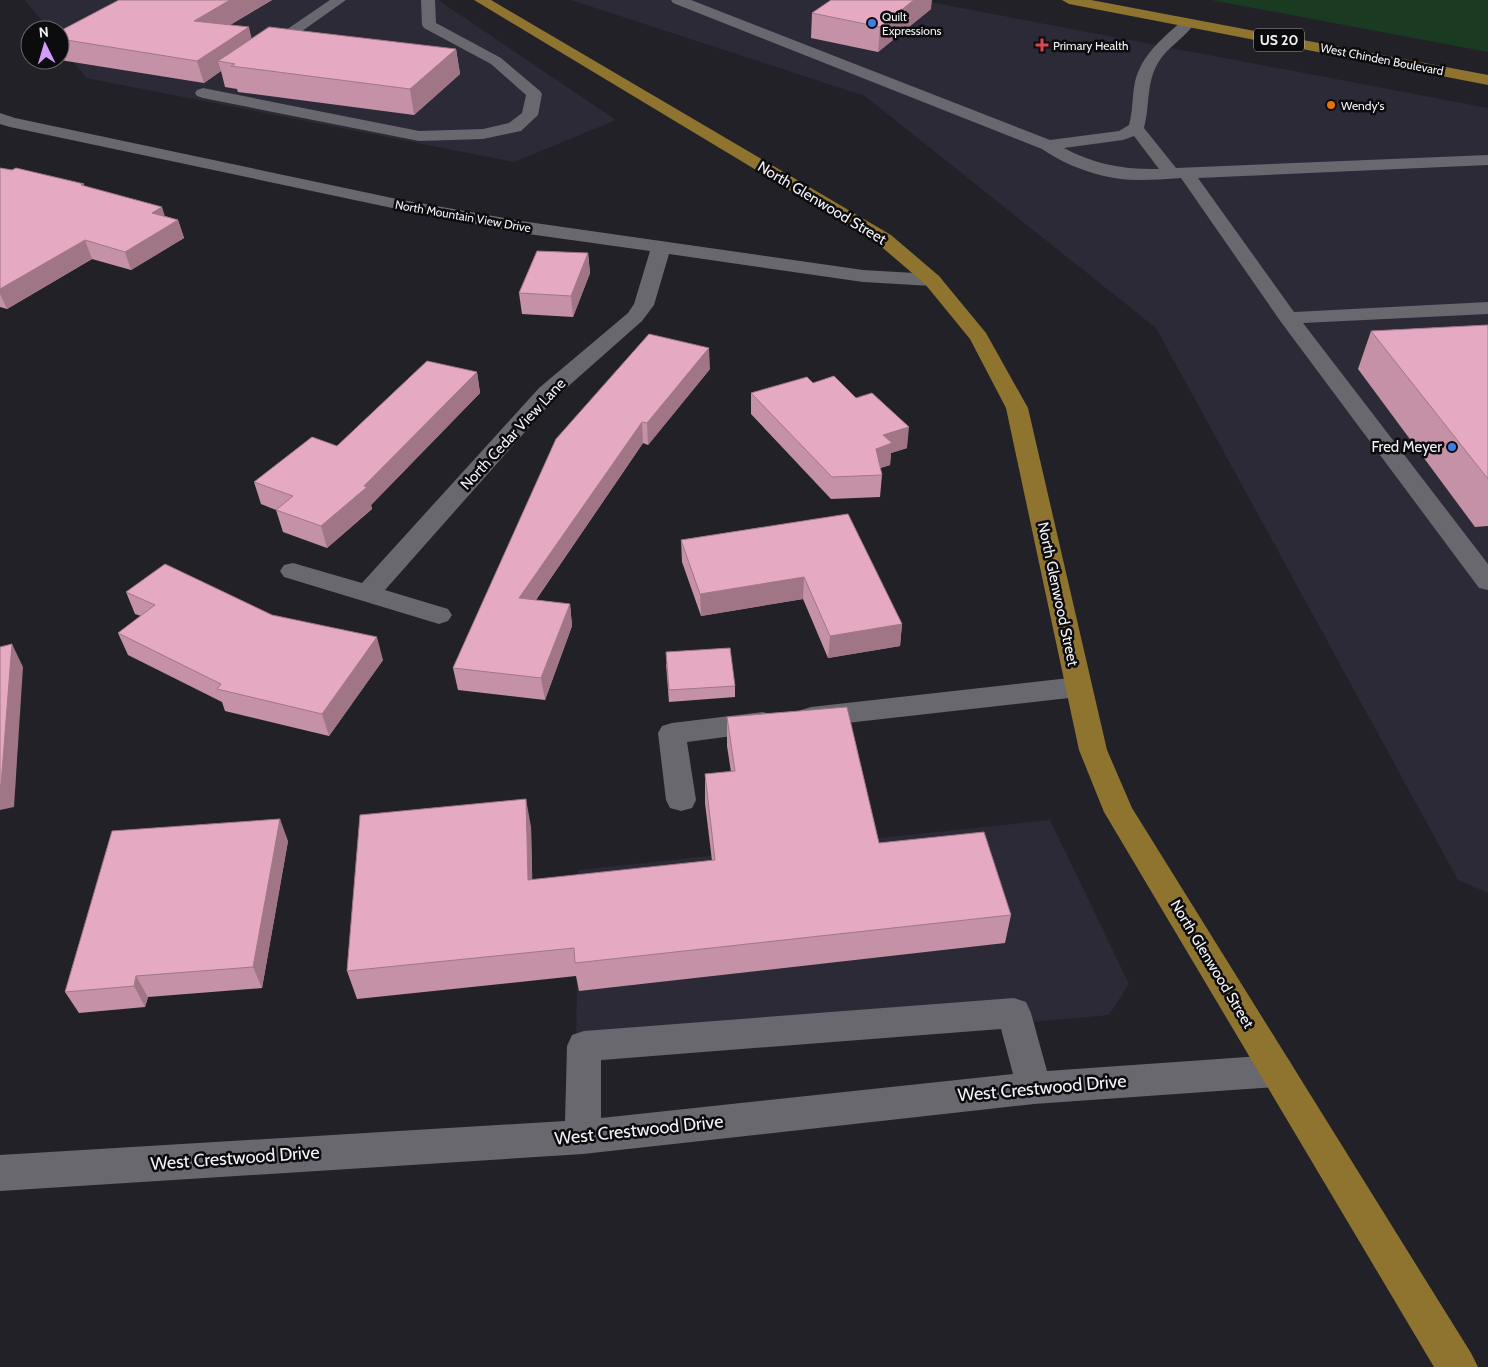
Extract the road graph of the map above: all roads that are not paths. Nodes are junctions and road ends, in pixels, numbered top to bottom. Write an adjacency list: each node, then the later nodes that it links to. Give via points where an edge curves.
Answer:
1 (339, 0): 7 (street)
2 (428, 0): 9 (street, via 429,25 496,61 534,94 530,115 515,127 484,134 419,136 202,93)
3 (481, 0): 16 (main road, North Glenwood Street, via 884,239)
4 (678, 0): 12 (street)
5 (1069, 0): 6 (main road, West Chinden Boulevard / US 20)
6 (1188, 22): 8 (main road, West Chinden Boulevard / US 20); 11 (street, via 1154,56 1144,77)
7 (251, 60)
8 (1488, 80)
9 (219, 82)
10 (0, 118): 15 (street, North Mountain View Drive, via 397,204 521,227)
11 (1136, 128): 12 (street, via 1123,136); 14 (street)
12 (1048, 144): 14 (street, via 1060,154 1096,169 1136,175)
13 (1488, 160): 14 (street)
14 (1179, 174): 18 (street)
15 (661, 247): 16 (street, North Mountain View Drive, via 863,276); 21 (street, North Cedar View Lane, via 644,305 636,317 547,393)
16 (932, 280): 23 (main road, North Glenwood Street, via 979,337 1017,408)
17 (1488, 308): 18 (street)
18 (1288, 318): 20 (street)
19 (293, 571): 21 (street)
20 (1488, 582)
21 (368, 593): 22 (street)
22 (439, 615)
23 (1078, 687): 24 (street, via 672,733); 25 (main road, North Glenwood Street, via 1093,750 1119,812)
24 (680, 800)
25 (1276, 1071): 26 (street, West Crestwood Drive); 29 (main road, North Glenwood Street)
26 (1034, 1088): 27 (street, West Crestwood Drive); 27 (street, via 1014,1013 584,1046)
27 (583, 1137): 28 (street, West Crestwood Drive)
28 (0, 1173)
29 (1457, 1367)

